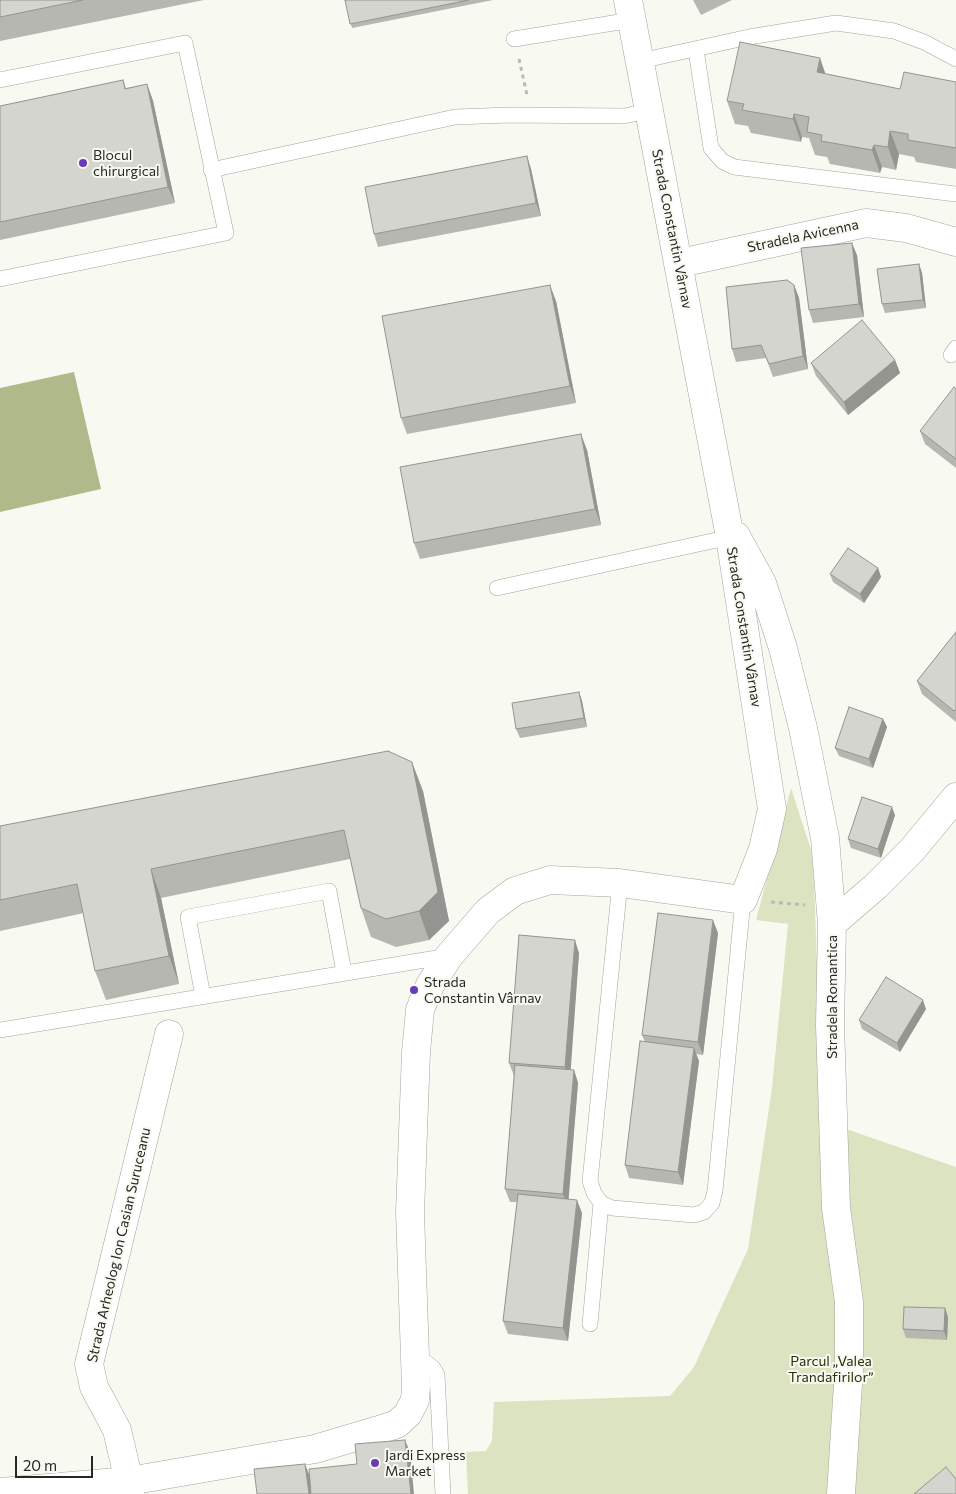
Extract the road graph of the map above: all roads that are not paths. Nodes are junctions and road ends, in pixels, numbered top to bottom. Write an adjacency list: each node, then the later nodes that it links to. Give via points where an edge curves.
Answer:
1 (630, 10): 2 (lane); 5 (street, Strada Constantin Vârnav)
2 (514, 39)
3 (696, 50): 4 (lane, via 749,36 836,23 894,31); 5 (lane); 9 (lane, via 711,148 722,161 734,166)
4 (956, 59)
5 (640, 61): 7 (street, Strada Constantin Vârnav)
6 (0, 80): 8 (lane, via 185,43)
7 (648, 111): 8 (lane, via 624,116 455,117); 11 (street, Strada Constantin Vârnav)
8 (211, 170): 12 (lane, via 226,233)
9 (956, 194)
10 (956, 242): 11 (street, Stradela Avicenna, via 906,228 866,223)
11 (680, 264): 13 (street, Strada Constantin Vârnav)
12 (0, 279)
13 (731, 530): 14 (lane); 17 (street, Strada Constantin Vârnav, via 772,808 763,849); 18 (street, Stradela Romantica, via 762,583 783,648 825,838)
14 (497, 588)
15 (956, 797): 18 (street, via 912,850 876,886)
16 (620, 883): 17 (street); 19 (street, via 550,880 516,891 488,911); 24 (lane, via 590,1181)
17 (743, 900): 24 (lane, via 712,1203 704,1212 694,1214 612,1208)
18 (832, 915): 30 (street, Stradela Romantica, via 830,1025 836,1208 849,1302 849,1368)
19 (449, 956): 20 (lane); 26 (street, via 430,985 420,1010 416,1052 410,1213)
20 (344, 972): 21 (lane); 21 (lane, via 329,891 188,917)
21 (203, 996): 22 (lane)
22 (0, 1030)
23 (169, 1034): 27 (street, Strada Arheolog Ion Casian Suruceanu, via 89,1364 94,1387 118,1430)
24 (601, 1203): 25 (lane)
25 (590, 1324)
26 (414, 1353): 27 (street, via 415,1400 408,1414 397,1424 315,1450); 29 (lane, via 437,1375)
27 (130, 1488): 28 (street)
28 (0, 1492)
29 (443, 1494)
30 (841, 1494)

